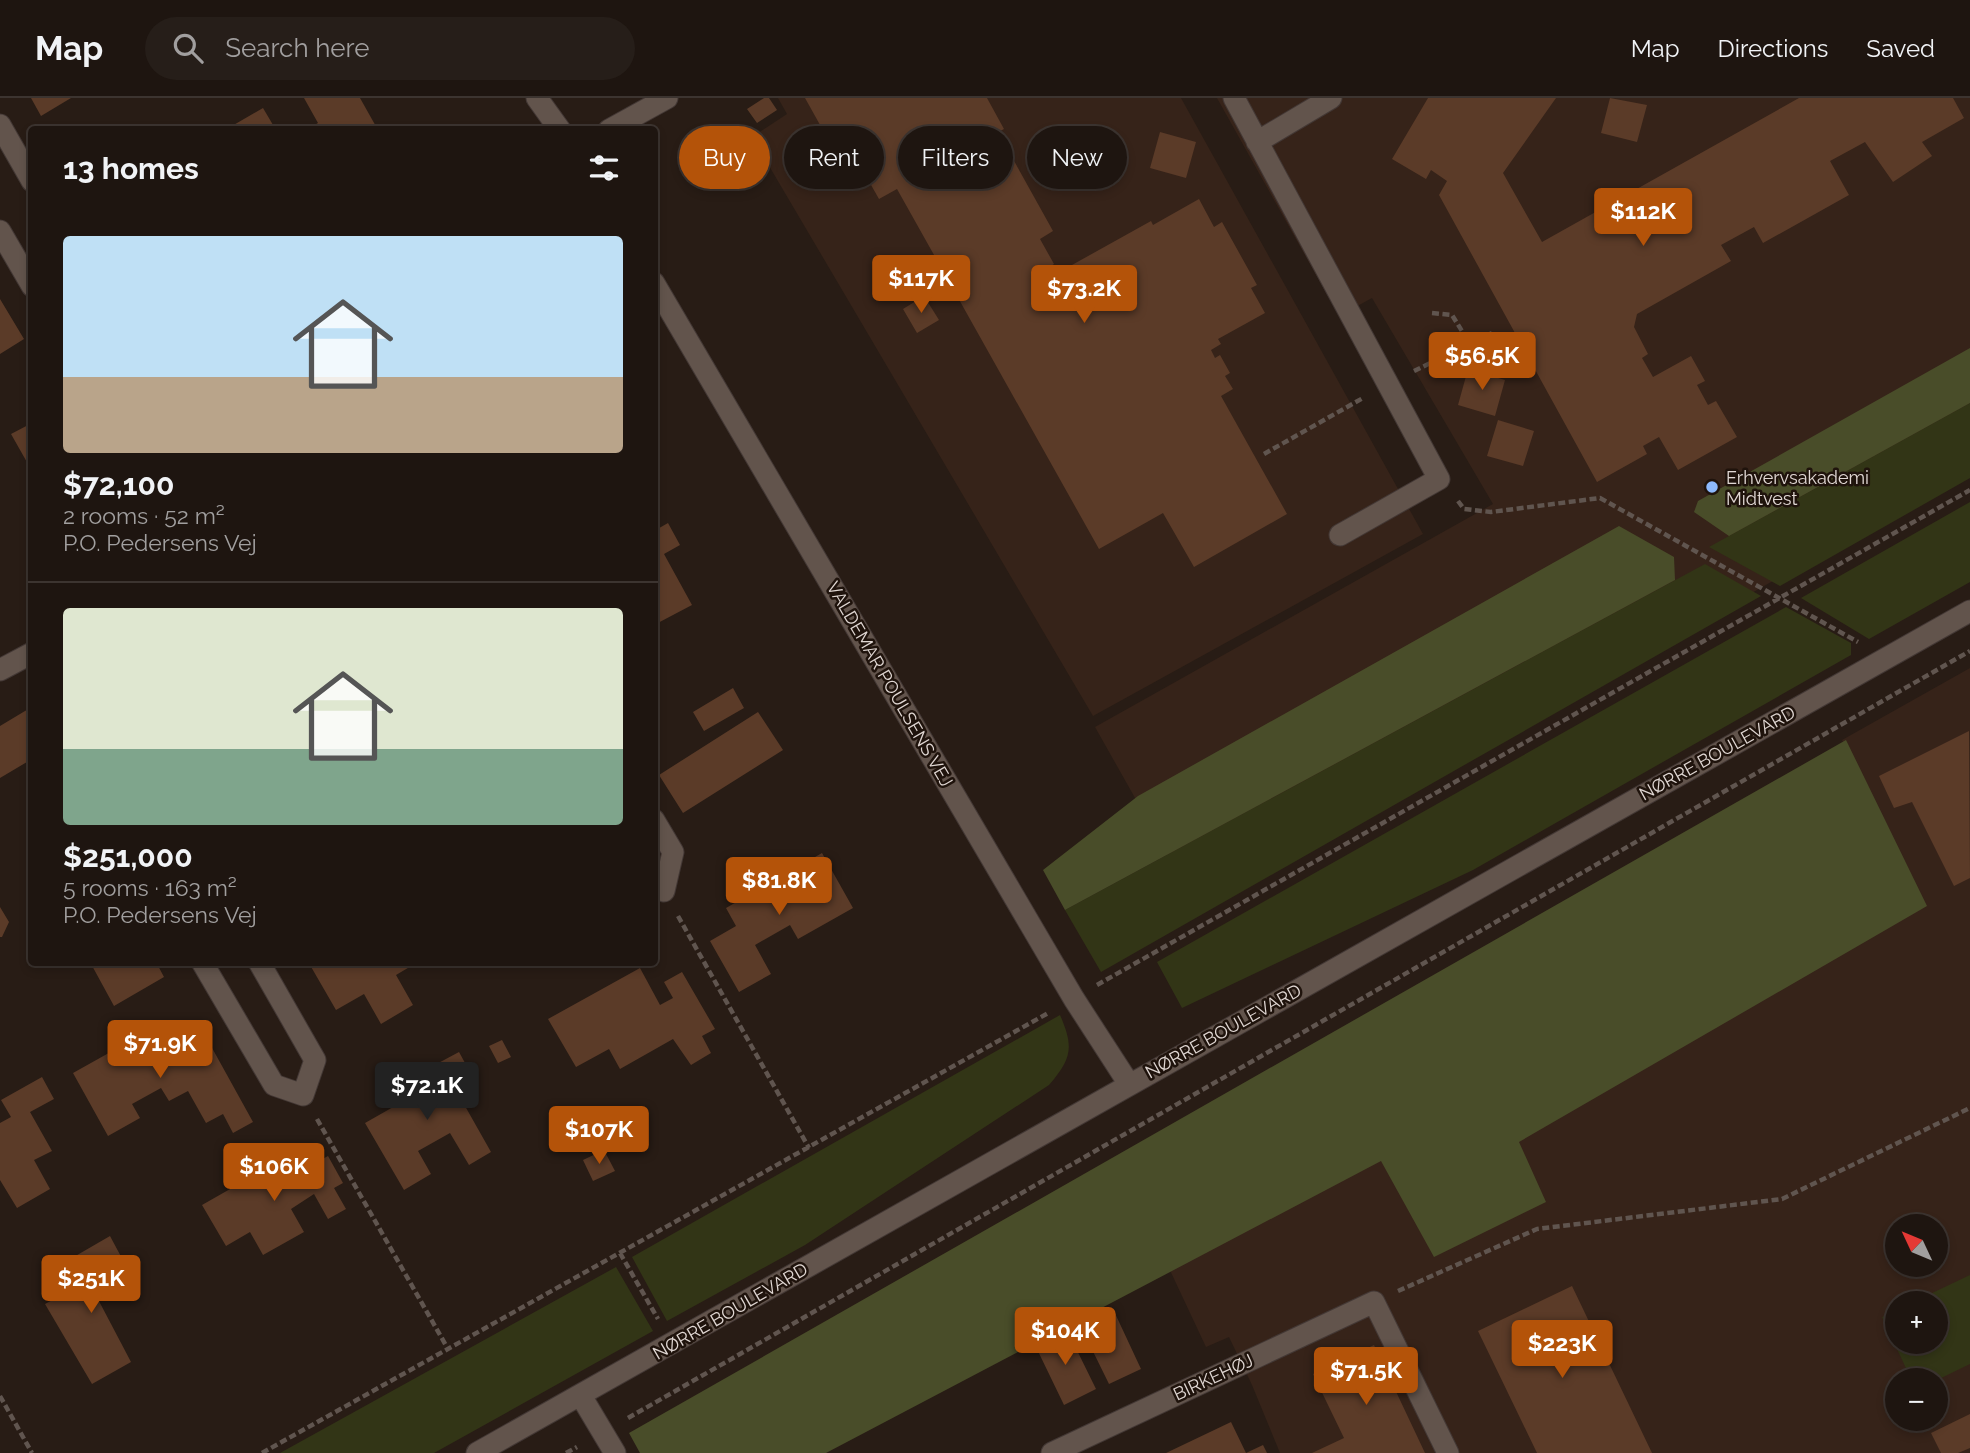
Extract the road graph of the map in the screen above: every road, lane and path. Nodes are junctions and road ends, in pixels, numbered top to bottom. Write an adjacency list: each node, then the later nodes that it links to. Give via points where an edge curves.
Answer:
1 (537, 98): 6 (street)
2 (667, 98): 7 (street)
3 (1234, 98): 8 (street)
4 (1331, 98): 8 (street)
5 (0, 125): 9 (street)
6 (557, 126)
7 (616, 126)
8 (1257, 142): 15 (street)
9 (28, 174)
10 (0, 231): 11 (street)
11 (28, 279)
12 (658, 290): 28 (street, VALDEMAR POULSENS VEJ)
13 (1432, 313): 14 (path, via 1452,315)
14 (1470, 344)
15 (1440, 479): 17 (street); 18 (path, via 1464,509 1491,512 1600,498)
16 (1970, 490): 18 (path)
17 (1340, 535)
18 (1778, 598): 22 (path); 28 (path)
19 (1970, 611): 22 (street, NØRRE BOULEVARD)
20 (1970, 651): 39 (path)
21 (28, 655): 23 (street)
22 (1886, 658): 29 (street, NØRRE BOULEVARD)
23 (0, 670)
24 (658, 827): 25 (street, via 673,852)
25 (659, 890): 32 (path)
26 (204, 966): 30 (street, via 274,1085)
27 (262, 966): 30 (street, via 315,1060)
28 (1074, 999): 29 (street, VALDEMAR POULSENS VEJ); 32 (path)
29 (1129, 1084): 35 (street, NØRRE BOULEVARD)
30 (303, 1095): 36 (path)
31 (1970, 1108): 34 (path, via 1782,1199 1537,1229)
32 (809, 1148): 33 (path)
33 (620, 1253): 35 (path); 36 (path)
34 (1374, 1301): 45 (street, BIRKEHØJ); 46 (street)
35 (673, 1343): 38 (street, NØRRE BOULEVARD)
36 (448, 1349): 41 (path)
37 (0, 1396): 40 (path)
38 (581, 1396): 39 (street); 42 (street, NØRRE BOULEVARD)
39 (604, 1432): 43 (path); 44 (street)
40 (32, 1453)
41 (262, 1453)
42 (477, 1453)
43 (566, 1453)
44 (615, 1453)
45 (1052, 1453)
46 (1448, 1453)

